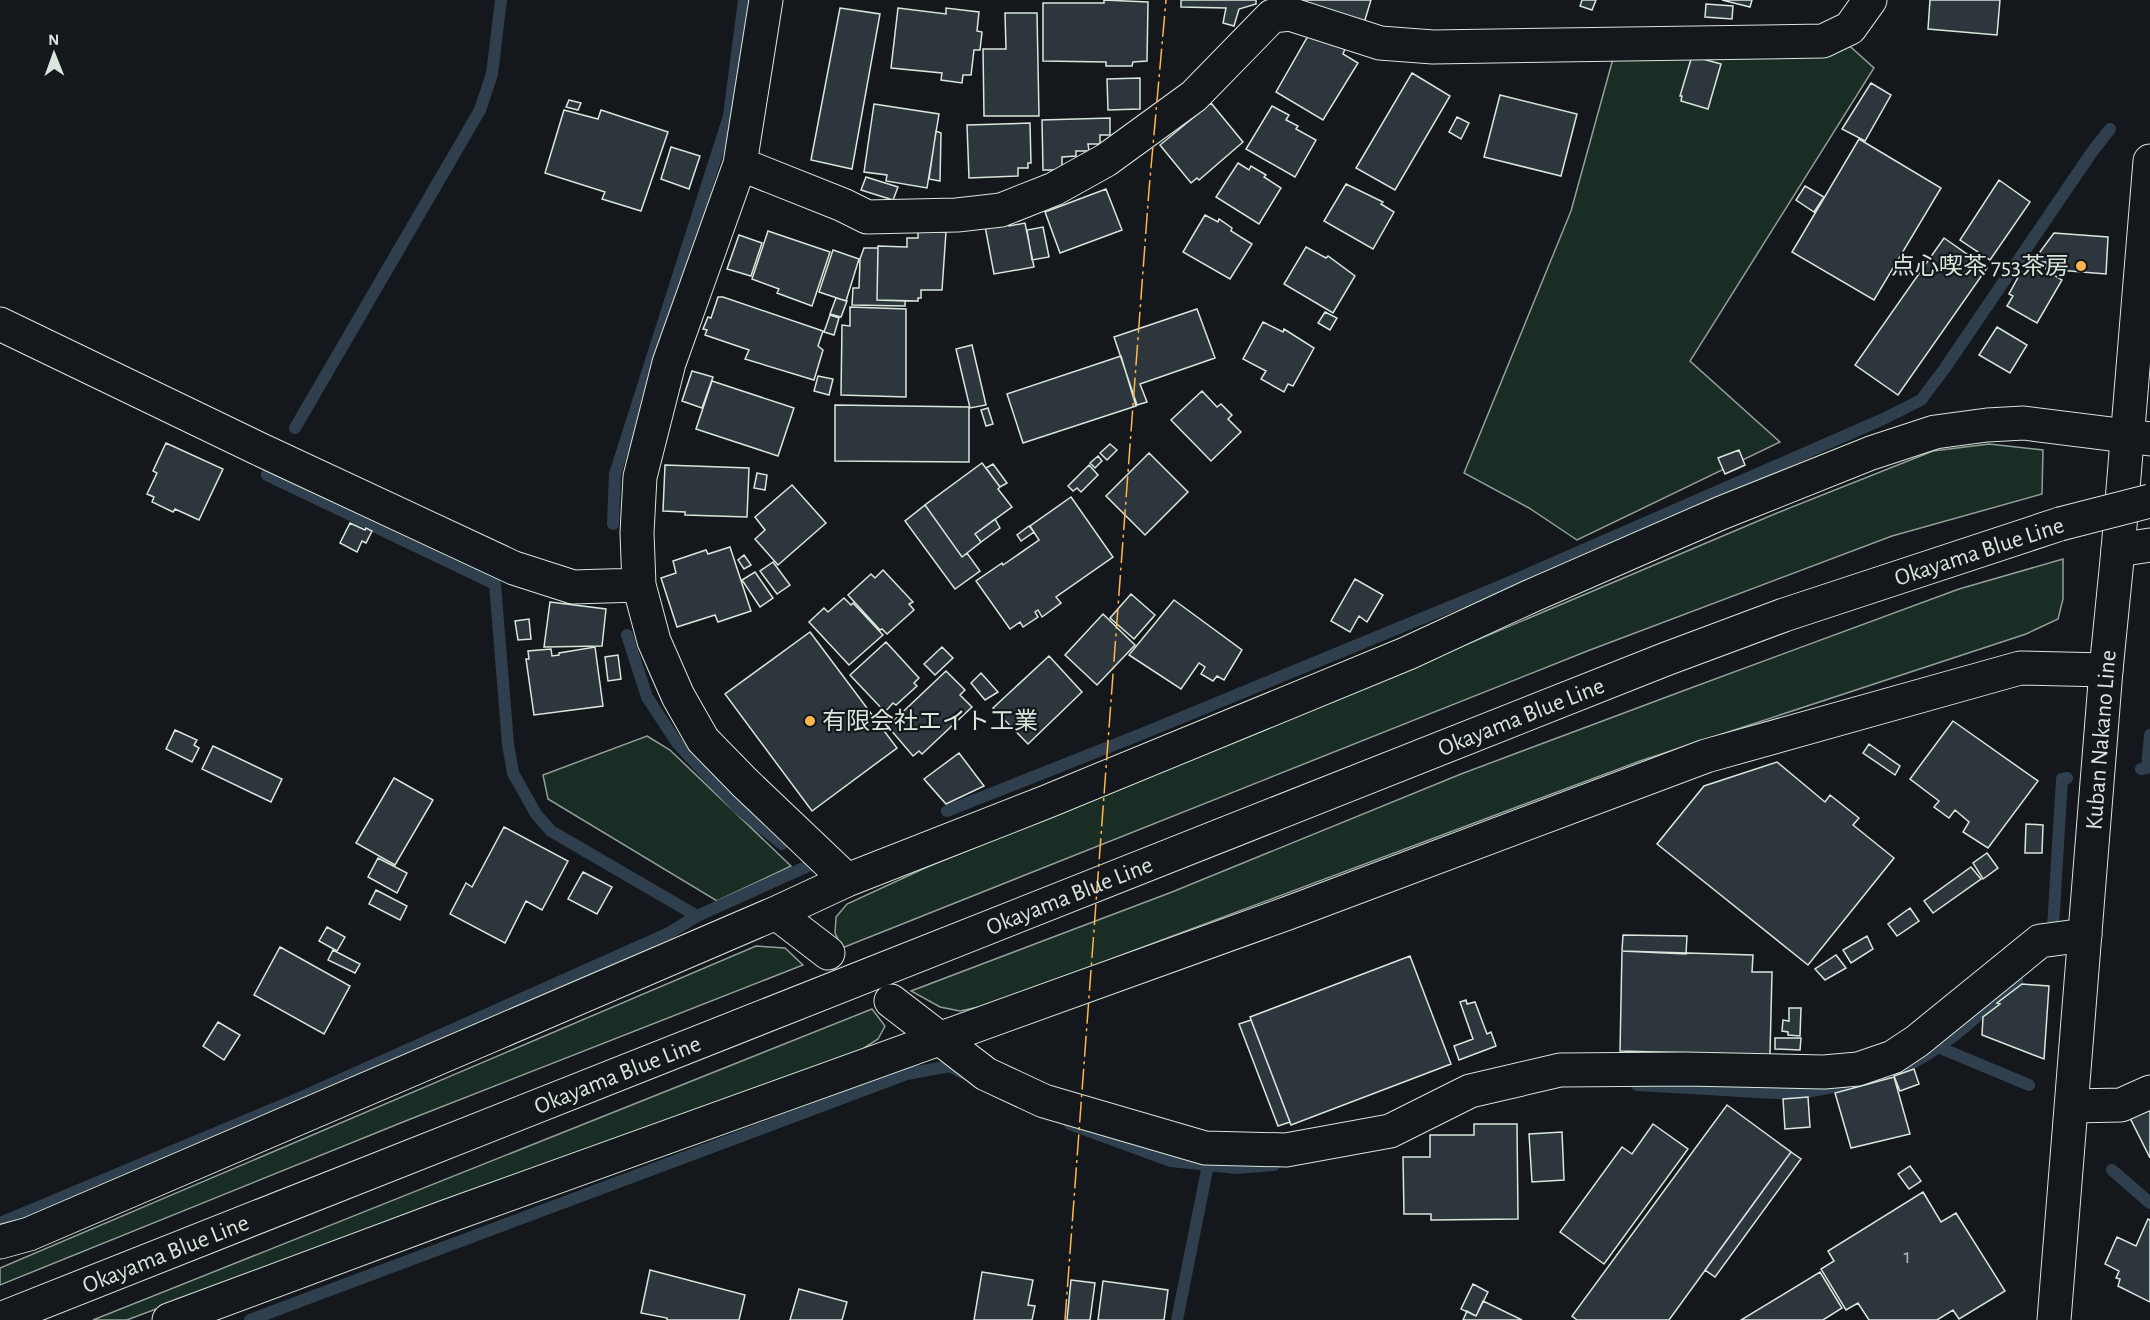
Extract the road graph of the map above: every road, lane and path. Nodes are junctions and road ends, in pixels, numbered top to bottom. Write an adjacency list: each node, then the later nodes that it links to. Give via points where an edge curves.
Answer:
1 (766, 0): 4 (street)
2 (1870, 0): 4 (street, via 1850,28 1823,41 1433,47 1380,44 1290,14 1272,16 1194,96 1106,160 1054,189 1001,210 867,217)
3 (2150, 161): 6 (street, Kuban Nakano Line)
4 (740, 164): 9 (street, via 669,363 640,477)
5 (0, 324): 9 (street, via 514,568 573,587)
6 (2138, 437): 8 (street, Kuban Nakano Line); 11 (street, via 2024,423 1987,425 1935,432 1871,453 1721,513 1408,653)
7 (2150, 501): 20 (street, Okayama Blue Line, bridge, via 2060,524 1784,615 1666,659)
8 (2134, 548): 10 (street, Kuban Nakano Line)
9 (639, 585): 11 (street, via 654,641 703,740)
10 (2106, 670): 13 (street, Kuban Nakano Line); 16 (street, via 2020,668 1706,756)
11 (847, 880): 12 (street)
12 (776, 913): 14 (street); 19 (street, via 29,1234)
13 (2062, 938): 16 (street, via 2040,941 1917,1041 1893,1057 1858,1069 1560,1070 1470,1091 1390,1131 1286,1150 1205,1148 1044,1101 986,1074); 18 (street, Kuban Nakano Line)
14 (828, 953)
15 (891, 1001): 16 (street)
16 (941, 1039): 21 (street)
17 (2150, 1092): 18 (street, via 2121,1106)
18 (2072, 1106): 22 (street, Kuban Nakano Line)
19 (0, 1242)
20 (0, 1319)
21 (169, 1320)
22 (2054, 1320)

